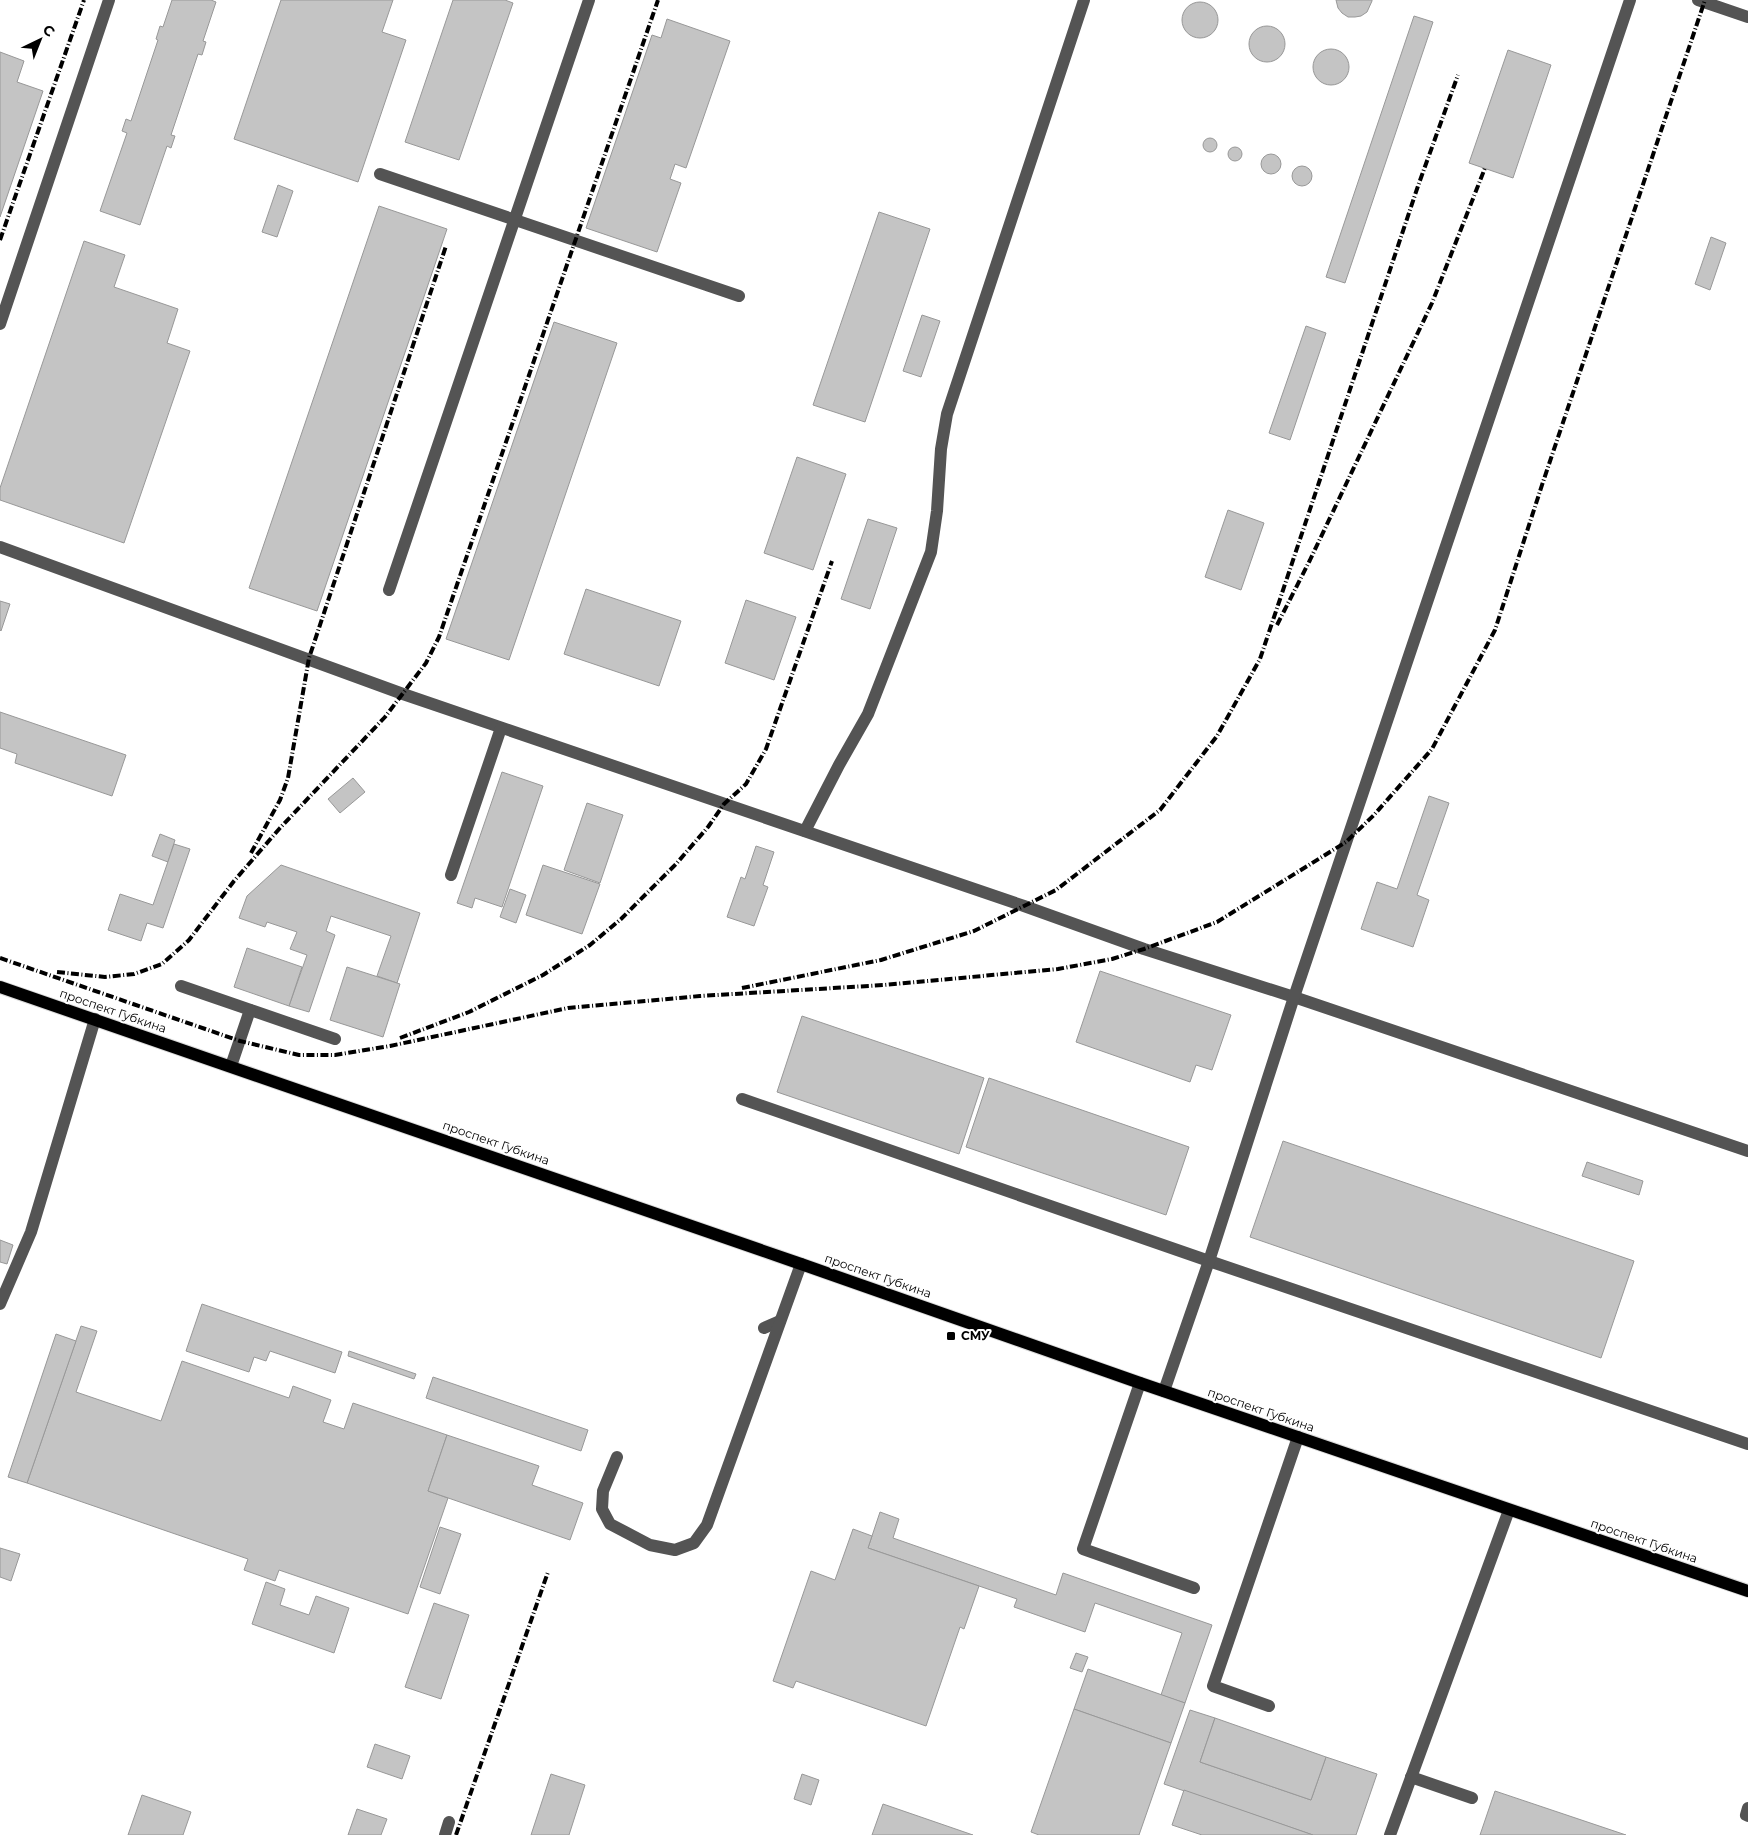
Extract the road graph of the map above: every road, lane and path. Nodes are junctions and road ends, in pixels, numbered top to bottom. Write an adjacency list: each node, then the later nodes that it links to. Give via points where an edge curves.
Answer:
1 (109, 0): 10 (street)
2 (589, 0): 8 (street)
3 (1084, 0): 14 (street, via 947,414 931,552 868,714)
4 (1630, 0): 18 (street)
5 (1698, 0): 6 (street)
6 (1748, 17)
7 (380, 174): 8 (street)
8 (514, 220): 9 (street); 12 (street)
9 (739, 296)
10 (0, 324)
11 (0, 547): 13 (street)
12 (390, 590)
13 (501, 728): 14 (street); 15 (street)
14 (805, 831): 18 (street, via 1144,949)
15 (451, 875)
16 (181, 986): 19 (street)
17 (0, 987): 20 (main road, проспект Губкина)
18 (1294, 997): 24 (street); 25 (street)
19 (250, 1010): 21 (street); 22 (street)
20 (95, 1019): 22 (main road, проспект Губкина); 27 (street, via 31,1232)
21 (334, 1039)
22 (231, 1066): 26 (main road, проспект Губкина)
23 (742, 1099): 25 (street)
24 (1748, 1151)
25 (1209, 1261): 31 (street); 33 (street)
26 (801, 1264): 28 (street); 30 (main road, проспект Губкина)
27 (0, 1304)
28 (780, 1321): 29 (street); 34 (street, via 707,1524 694,1543 675,1550 650,1545 610,1524 602,1509 603,1491)
29 (764, 1328)
30 (1140, 1383): 31 (main road, проспект Губкина); 36 (street, via 1083,1549)
31 (1164, 1391): 32 (main road, проспект Губкина)
32 (1298, 1437): 35 (main road, проспект Губкина); 38 (street, via 1213,1686)
33 (1748, 1444)
34 (617, 1457)
35 (1509, 1510): 37 (main road, проспект Губкина); 39 (street)
36 (1194, 1588)
37 (1748, 1591)
38 (1269, 1706)
39 (1411, 1777): 40 (street); 45 (street)
40 (1472, 1798)
41 (1748, 1808): 42 (street)
42 (1748, 1816)
43 (449, 1822): 44 (street)
44 (445, 1835)
45 (1390, 1835)

